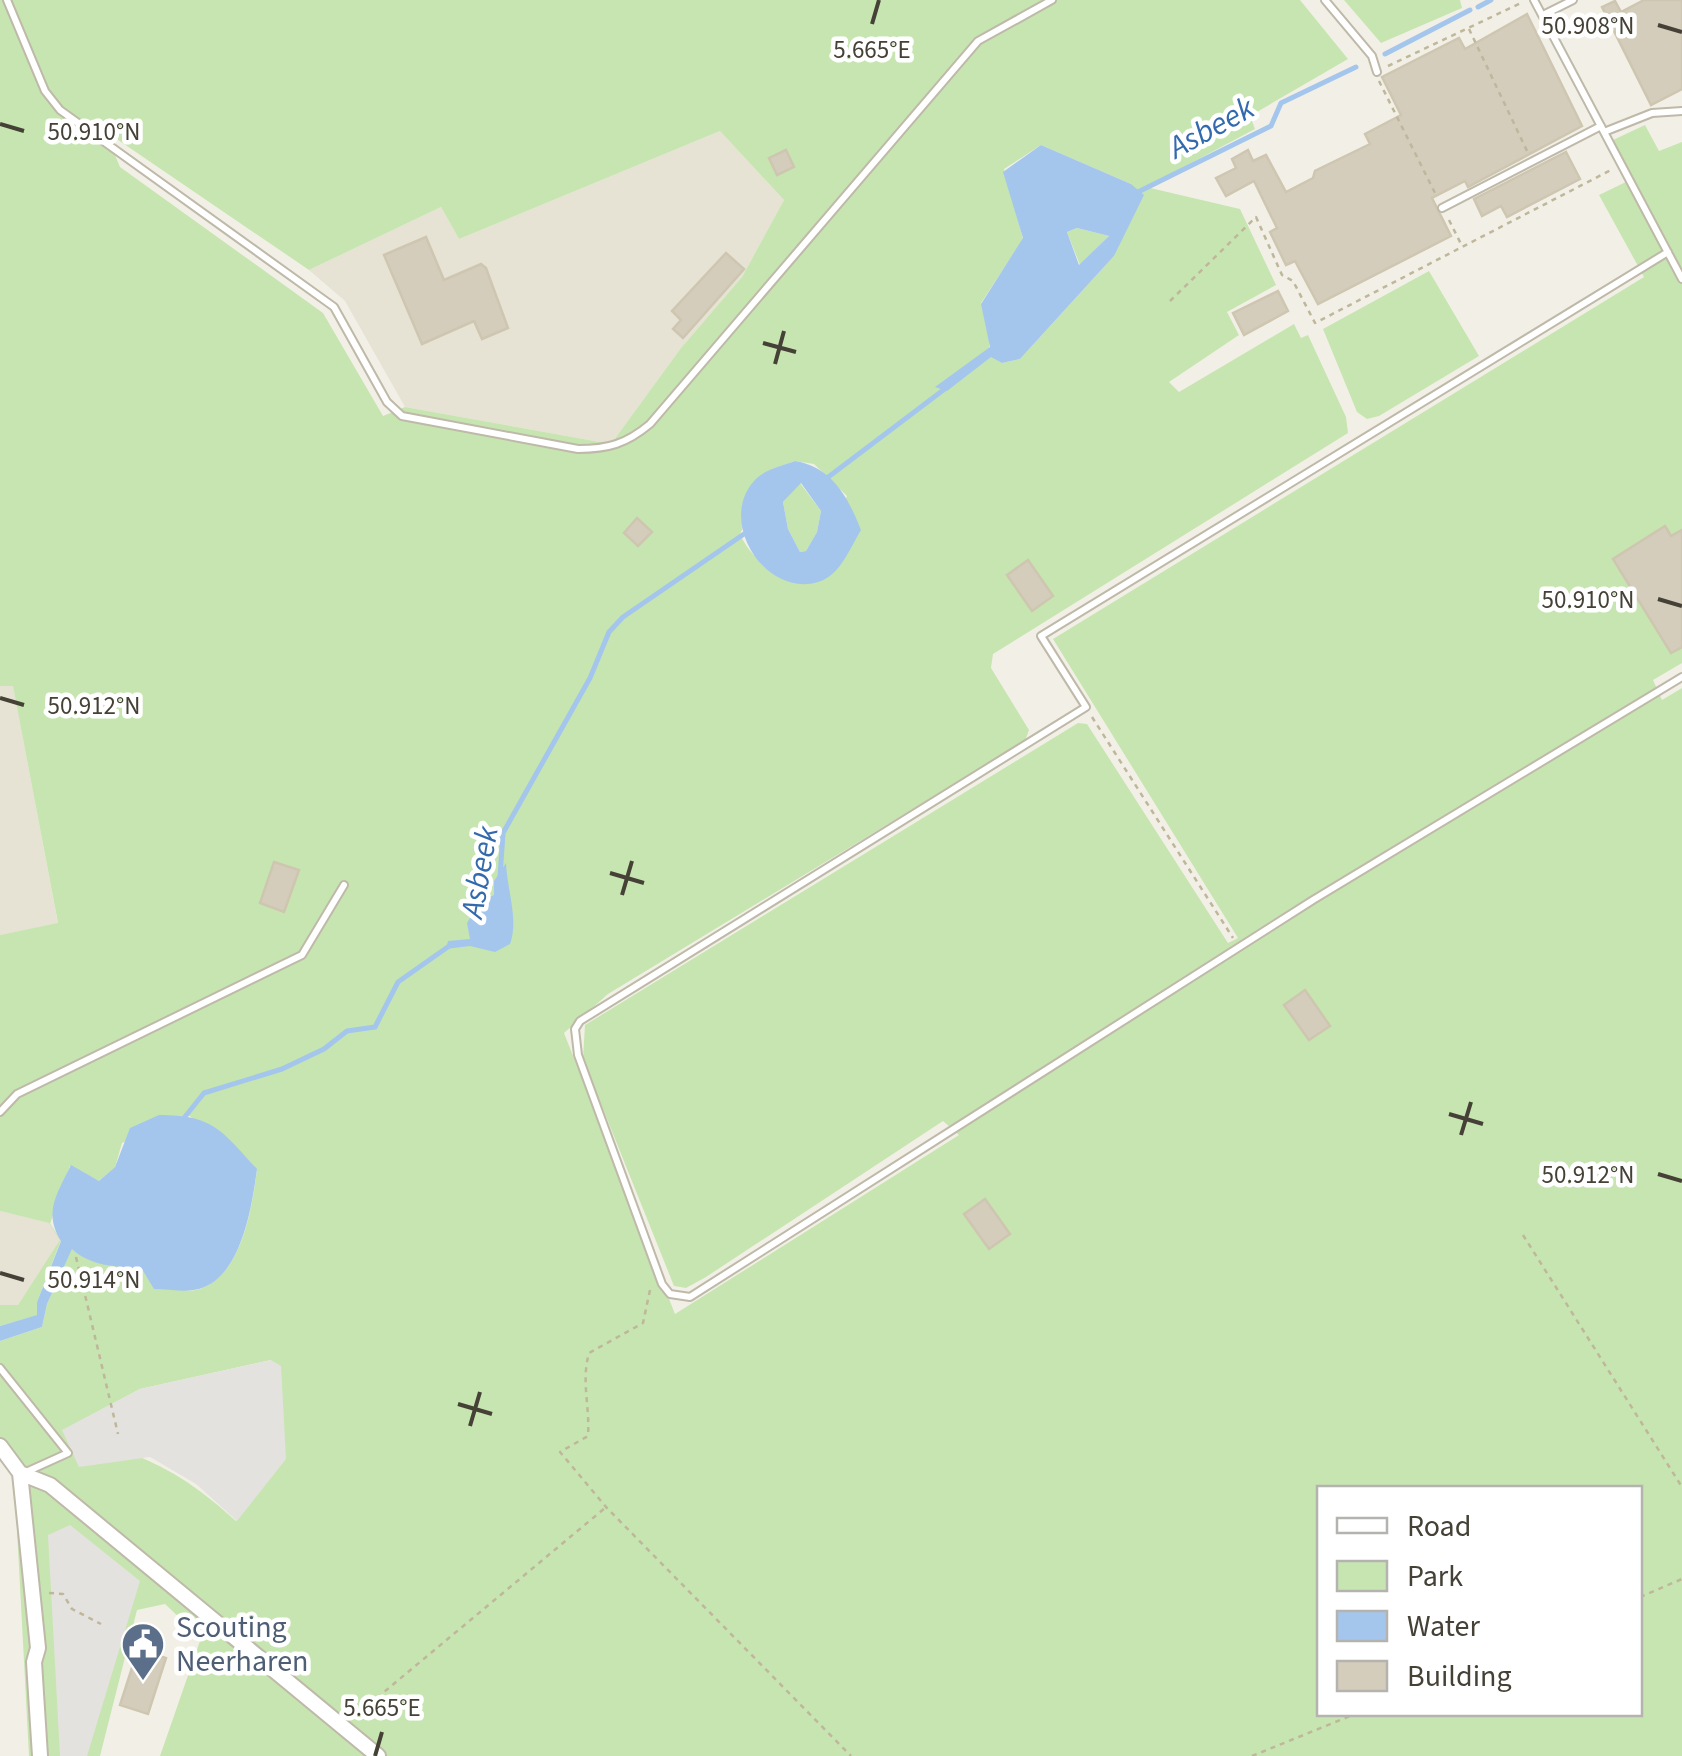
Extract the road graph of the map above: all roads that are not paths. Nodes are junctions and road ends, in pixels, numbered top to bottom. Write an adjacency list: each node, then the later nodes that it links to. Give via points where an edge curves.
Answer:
1 (7, 0): 2 (lane, via 45,91 60,110 324,298 402,416 578,450 630,441 650,424 978,41)
2 (1052, 0)
3 (1325, 0): 7 (lane, via 1372,56)
4 (1530, 0): 6 (lane)
5 (1573, 0): 6 (lane)
6 (1542, 15): 9 (lane)
7 (1377, 72)
8 (1682, 111): 9 (lane)
9 (1602, 129): 10 (lane); 11 (lane)
10 (1442, 208)
11 (1668, 252): 12 (lane); 13 (lane, via 1041,636 1086,707 580,1021 578,1056 670,1294 690,1297)
12 (1682, 280)
13 (1682, 677)
14 (344, 885): 15 (lane, via 302,954 17,1094)
15 (0, 1112)
16 (0, 1368): 18 (lane, via 68,1453)
17 (0, 1446): 18 (street)
18 (20, 1473): 19 (street); 20 (street, via 50,1485)
19 (40, 1756)
20 (378, 1756)

